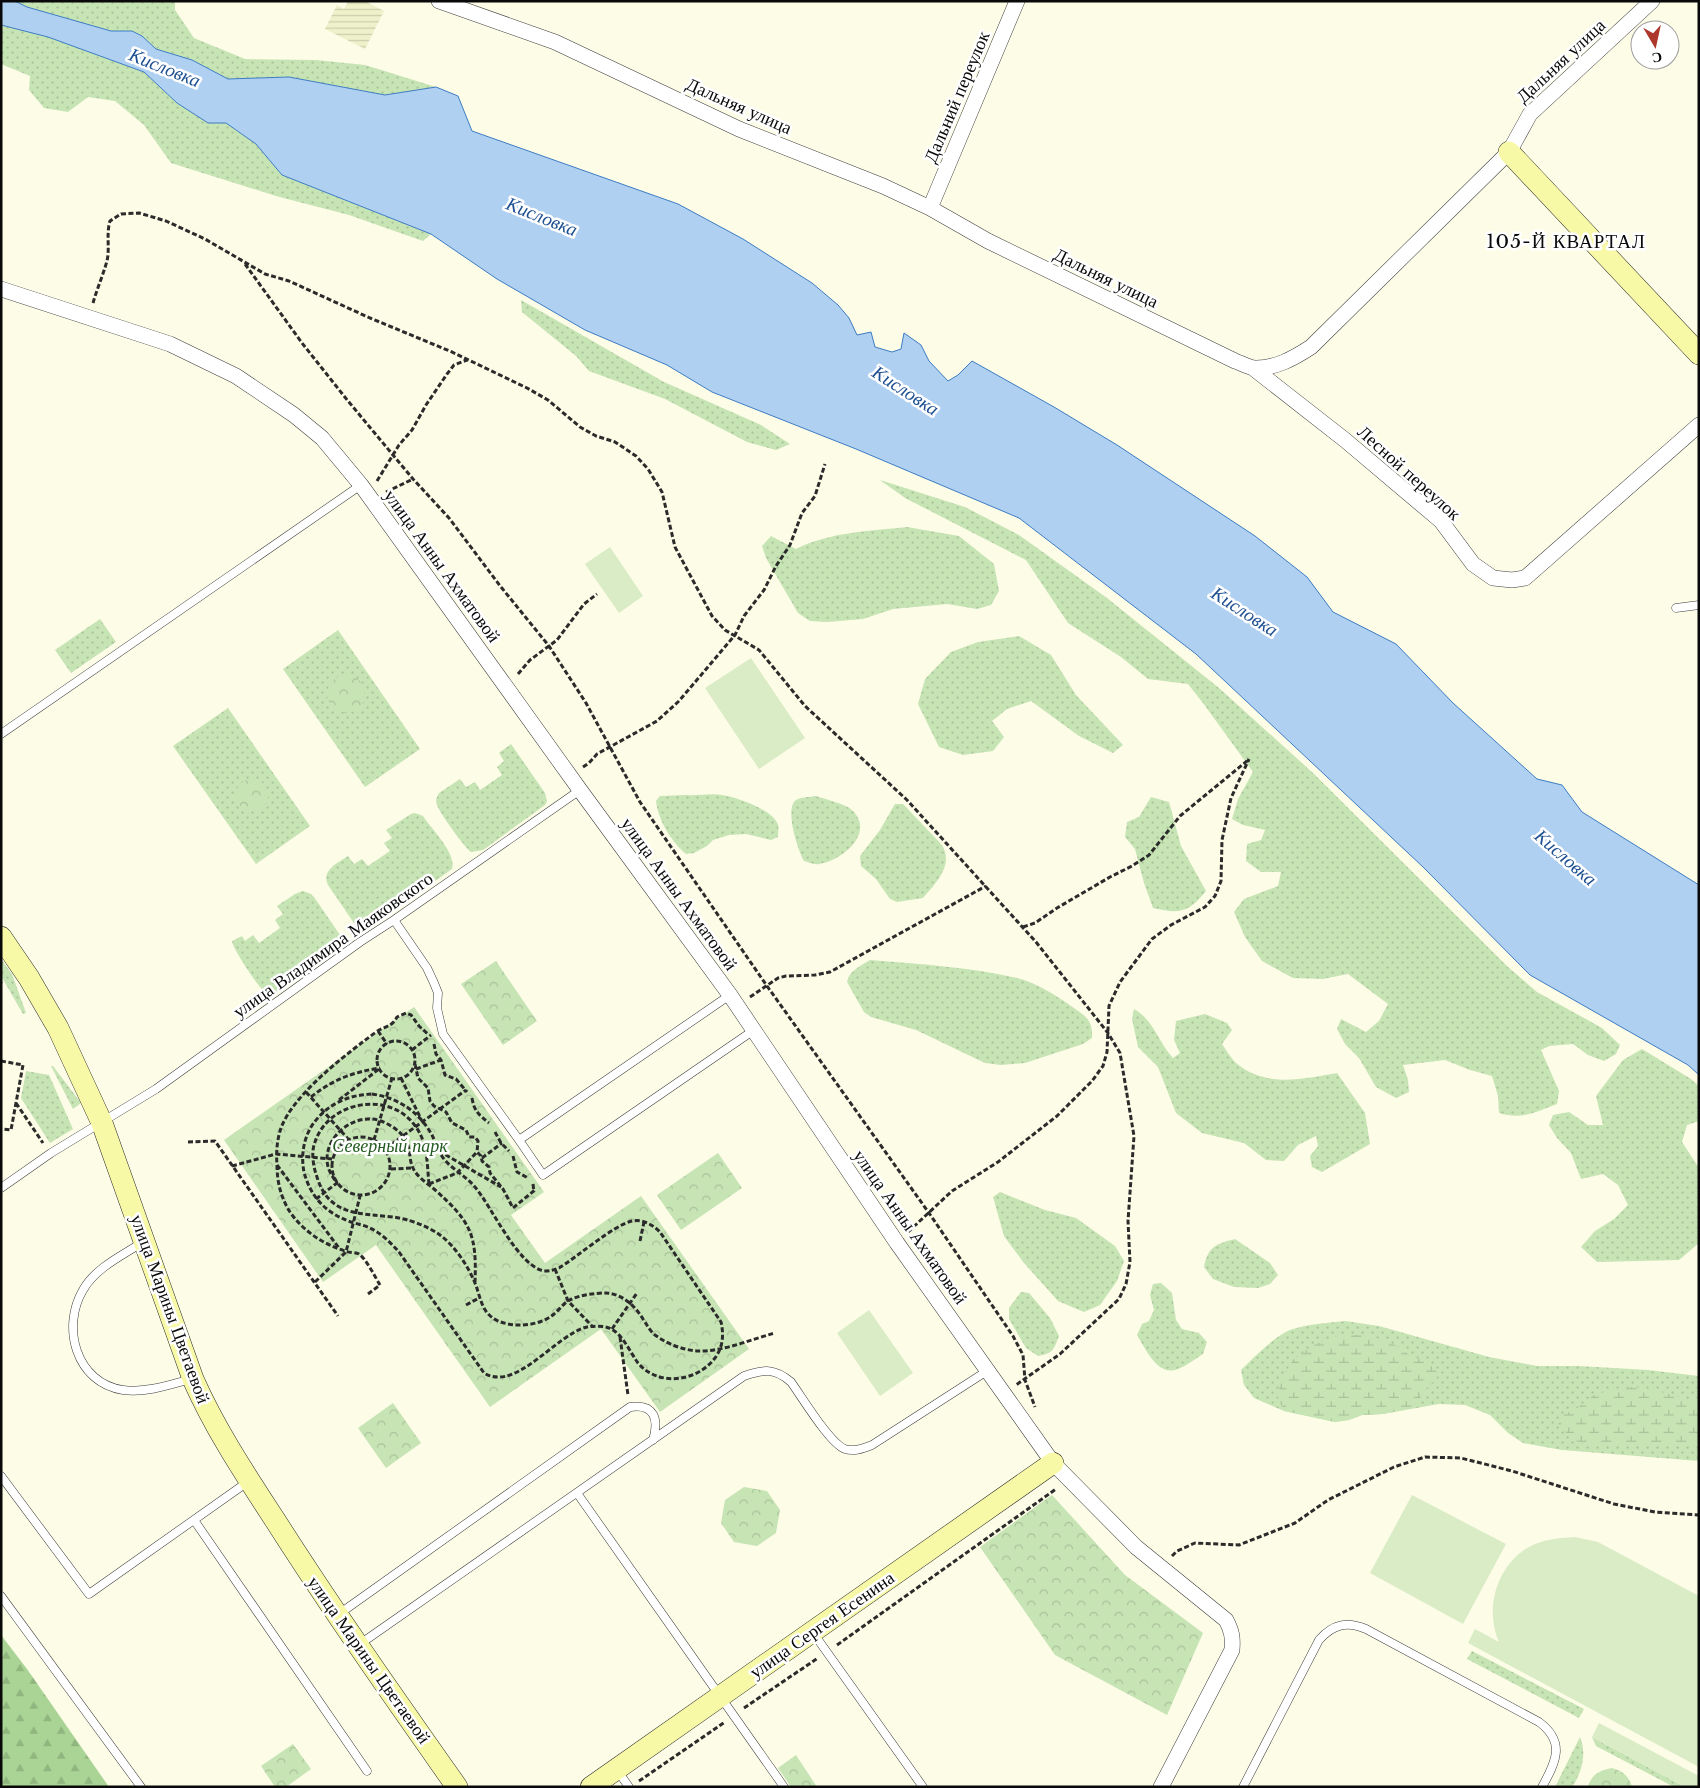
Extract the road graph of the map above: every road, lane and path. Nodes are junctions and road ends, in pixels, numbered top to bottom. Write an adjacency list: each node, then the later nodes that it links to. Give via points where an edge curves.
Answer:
1 (439, 1): 5 (street, Дальняя улица, via 555,42 739,129)
2 (1017, 1): 5 (street, Дальний переулок)
3 (1652, 1): 4 (street, Дальняя улица, via 1530,114)
4 (1509, 152): 9 (street); 11 (street, Дальняя улица, via 1311,347 1271,367)
5 (930, 208): 11 (street, Дальняя улица, via 988,241)
6 (243, 262): 8 (path, via 166,221 139,213 121,214 110,222 107,230 107,260); 10 (path); 13 (path, via 302,343)
7 (1, 289): 8 (street, улица Анны Ахматовой)
8 (88, 318): 16 (street, улица Анны Ахматовой, via 170,344 236,376 322,438)
9 (1699, 354)
10 (468, 359): 13 (path, via 454,365 412,430); 20 (path, via 548,400 580,427 615,442 636,456 662,492 675,546 712,616 725,630)
11 (1253, 368): 12 (street, Лесной переулок, via 1441,521 1473,564 1494,578 1525,578)
12 (1699, 425)
13 (392, 454): 15 (path); 16 (path)
14 (825, 464): 20 (path, via 815,496 802,513 790,544)
15 (412, 478): 16 (path); 21 (path, via 449,518)
16 (367, 493): 22 (street, улица Анны Ахматовой); 23 (lane)
17 (597, 594): 21 (path, via 584,604 567,629)
18 (1699, 605): 19 (lane)
19 (1676, 608)
20 (735, 635): 24 (path, via 679,701 657,721); 27 (path, via 759,650 805,706 907,800)
21 (549, 646): 22 (path, via 530,660); 24 (path)
22 (506, 687): 25 (street, улица Анны Ахматовой)
23 (1, 734)
24 (610, 747): 25 (path); 31 (path, via 640,802)
25 (570, 776): 26 (street, улица Анны Ахматовой)
26 (580, 790): 28 (lane, улица Владимира Маяковского); 32 (street, улица Анны Ахматовой)
27 (986, 886): 29 (path); 31 (path, via 830,972 786,976)
28 (394, 920): 33 (lane, via 434,983 438,993); 59 (lane, улица Владимира Маяковского, via 156,1089)
29 (1023, 927): 36 (path); 36 (path, via 1036,924 1057,908 1149,855 1180,816 1249,759 1231,798 1222,840 1221,881 1215,896 1205,907 1171,924 1152,939 1120,982 1109,1006)
30 (1, 937): 59 (street, улица Марины Цветаевой, via 58,1028)
31 (767, 986): 32 (path); 94 (path)
32 (733, 1000): 34 (street, улица Анны Ахматовой); 64 (lane)
33 (438, 1019): 37 (path); 47 (lane, via 443,1034)
34 (754, 1030): 85 (lane); 100 (street, улица Анны Ахматовой)
35 (378, 1031): 37 (path, via 388,1028 397,1017 406,1013 411,1014 418,1026); 38 (path); 49 (path)
36 (1108, 1034): 94 (path, via 1103,1066 1092,1081 1064,1109 998,1162 952,1191); 120 (path, via 1120,1054 1134,1136 1128,1221 1130,1262 1126,1284 1119,1299 1060,1354)
37 (430, 1036): 39 (path); 40 (path)
38 (387, 1044): 39 (path, via 405,1043); 43 (path, via 379,1053)
39 (412, 1050): 42 (path)
40 (440, 1060): 44 (path); 48 (path, via 445,1075 456,1079)
41 (1, 1061): 52 (path, via 23,1065)
42 (415, 1064): 44 (path); 46 (path, via 409,1074)
43 (380, 1068): 45 (path); 51 (path, via 345,1076); 55 (path)
44 (416, 1069): 54 (path, via 418,1078 428,1088 430,1101)
45 (392, 1078): 46 (path); 50 (path)
46 (401, 1078): 58 (path)
47 (477, 1083): 48 (path); 64 (lane)
48 (466, 1091): 54 (path); 68 (path, via 472,1096 477,1113 491,1126)
49 (306, 1092): 51 (path); 73 (path, via 287,1116)
50 (387, 1096): 53 (path); 55 (path, via 372,1094 346,1098); 58 (path, via 410,1108)
51 (311, 1097): 55 (path)
52 (16, 1103): 61 (path, via 11,1130); 72 (path)
53 (384, 1105): 56 (path, via 354,1106); 57 (path); 60 (path, via 396,1110)
54 (441, 1109): 58 (path); 71 (path, via 452,1123 478,1141)
55 (324, 1112): 56 (path); 74 (path, via 309,1132)
56 (330, 1119): 62 (path); 75 (path, via 314,1144)
57 (380, 1120): 62 (path, via 359,1121); 63 (path); 66 (path)
58 (423, 1122): 60 (path); 70 (path)
59 (102, 1123): 72 (lane, улица Владимира Маяковского); 98 (street, улица Марины Цветаевой)
60 (416, 1127): 63 (path); 87 (path, via 426,1151)
61 (1, 1128)
62 (340, 1130): 65 (path); 77 (path, via 334,1136)
63 (403, 1136): 69 (path); 82 (path)
64 (516, 1137): 68 (path); 85 (lane)
65 (348, 1140): 66 (path, via 366,1137); 78 (path)
66 (374, 1140): 69 (path)
67 (188, 1142): 80 (path, via 215,1141)
68 (501, 1143): 76 (path); 90 (path, via 512,1154 518,1172 530,1180)
69 (386, 1149): 83 (path)
70 (438, 1150): 81 (path); 84 (path)
71 (477, 1152): 76 (path); 81 (path)
72 (51, 1154): 88 (lane, улица Владимира Маяковского)
73 (276, 1154): 74 (path); 79 (path); 80 (path)
74 (303, 1156): 75 (path); 93 (path, via 306,1179)
75 (313, 1157): 77 (path); 91 (path)
76 (482, 1158): 89 (path)
77 (327, 1159): 78 (path); 86 (path, via 330,1174)
78 (332, 1159): 86 (path)
79 (277, 1164): 101 (path); 101 (path, via 280,1192 289,1211 313,1236)
80 (232, 1166): 104 (path)
81 (464, 1166): 84 (path); 89 (path)
82 (413, 1168): 83 (path); 87 (path)
83 (391, 1169): 92 (path, via 384,1185 369,1195)
84 (457, 1173): 87 (path); 103 (path, via 474,1186 520,1254 537,1268)
85 (543, 1175): 90 (path)
86 (337, 1184): 91 (path); 92 (path, via 343,1190)
87 (429, 1184): 105 (path, via 460,1214 468,1227 474,1243)
88 (1, 1188)
89 (503, 1189): 90 (path, via 513,1208)
90 (534, 1192)
91 (324, 1193): 93 (path); 95 (path, via 341,1209)
92 (360, 1196): 95 (path)
93 (316, 1199): 97 (path, via 327,1211)
94 (929, 1213): 100 (path); 120 (path, via 1013,1336 1023,1355)
95 (355, 1214): 97 (path); 105 (path, via 395,1217 417,1223 440,1236 468,1268)
96 (644, 1222): 99 (path); 103 (path, via 631,1221 623,1225); 117 (path, via 660,1232 716,1313 723,1331)
97 (353, 1223): 102 (path); 113 (path, via 370,1228 391,1243 477,1364 491,1377 516,1373 570,1335)
98 (144, 1241): 119 (street, улица Марины Цветаевой); 119 (lane, via 98,1272 83,1290 75,1310 72,1332 76,1351 86,1369 102,1382 122,1390 143,1390)
99 (640, 1241)
100 (897, 1243): 118 (street, улица Анны Ахматовой)
101 (339, 1249): 102 (path)
102 (346, 1252): 104 (path); 107 (path, via 358,1253 380,1286)
103 (555, 1270): 109 (path)
104 (315, 1282): 112 (path)
105 (474, 1282): 108 (path)
106 (637, 1293): 110 (path)
107 (368, 1294)
108 (478, 1298): 109 (path, via 488,1315 499,1321 524,1324 546,1320); 111 (path)
109 (568, 1301): 110 (path, via 608,1293); 113 (path)
110 (630, 1303): 114 (path); 117 (path, via 654,1334 673,1346 699,1351)
111 (466, 1305)
112 (338, 1316)
113 (592, 1326): 114 (path)
114 (612, 1328): 116 (path)
115 (775, 1333): 117 (path)
116 (620, 1336): 117 (path, via 646,1370 671,1379 698,1373); 122 (path)
117 (720, 1348)
118 (987, 1370): 121 (street, улица Анны Ахматовой); 124 (lane, via 860,1450 845,1449 832,1438 791,1382 770,1370 744,1376)
119 (193, 1379): 127 (street, улица Марины Цветаевой, via 206,1409)
120 (1025, 1380): 121 (path); 123 (path)
121 (1003, 1393): 125 (street, улица Анны Ахматовой)
122 (630, 1407): 124 (lane, via 646,1408 656,1419); 134 (lane)
123 (1037, 1410)
124 (653, 1440): 129 (lane)
125 (1053, 1463): 128 (street, улица Анны Ахматовой); 135 (street, улица Сергея Есенина)
126 (1, 1476): 131 (lane, via 89,1594)
127 (250, 1480): 131 (lane); 134 (street, улица Марины Цветаевой)
128 (1069, 1480): 132 (street, улица Анны Ахматовой, via 1136,1547); 137 (path)
129 (577, 1493): 136 (lane); 138 (lane)
130 (1699, 1515): 132 (path, via 1655,1512 1614,1504 1461,1458 1425,1457 1394,1467 1328,1500 1295,1524 1239,1545 1195,1543 1177,1551)
131 (194, 1520): 141 (lane)
132 (1161, 1567): 149 (street, улица Анны Ахматовой, via 1226,1620 1233,1640 1232,1650)
133 (1, 1596): 143 (lane)
134 (337, 1615): 136 (street, улица Марины Цветаевой)
135 (812, 1631): 137 (lane); 138 (street, улица Сергея Есенина)
136 (358, 1645): 144 (street, улица Марины Цветаевой)
137 (827, 1652): 139 (path); 148 (lane)
138 (721, 1696): 139 (lane); 140 (street, улица Сергея Есенина)
139 (734, 1715): 142 (path); 147 (lane)
140 (616, 1769): 145 (street, улица Сергея Есенина); 146 (lane)
141 (368, 1772)
142 (639, 1781)
143 (141, 1787)
144 (457, 1787)
145 (591, 1787)
146 (628, 1787)
147 (784, 1787)
148 (923, 1787)
149 (1162, 1787)
150 (1243, 1787): 151 (lane, via 1319,1640 1335,1626 1346,1624 1366,1629 1548,1728 1555,1741 1556,1757)
151 (1542, 1787)

